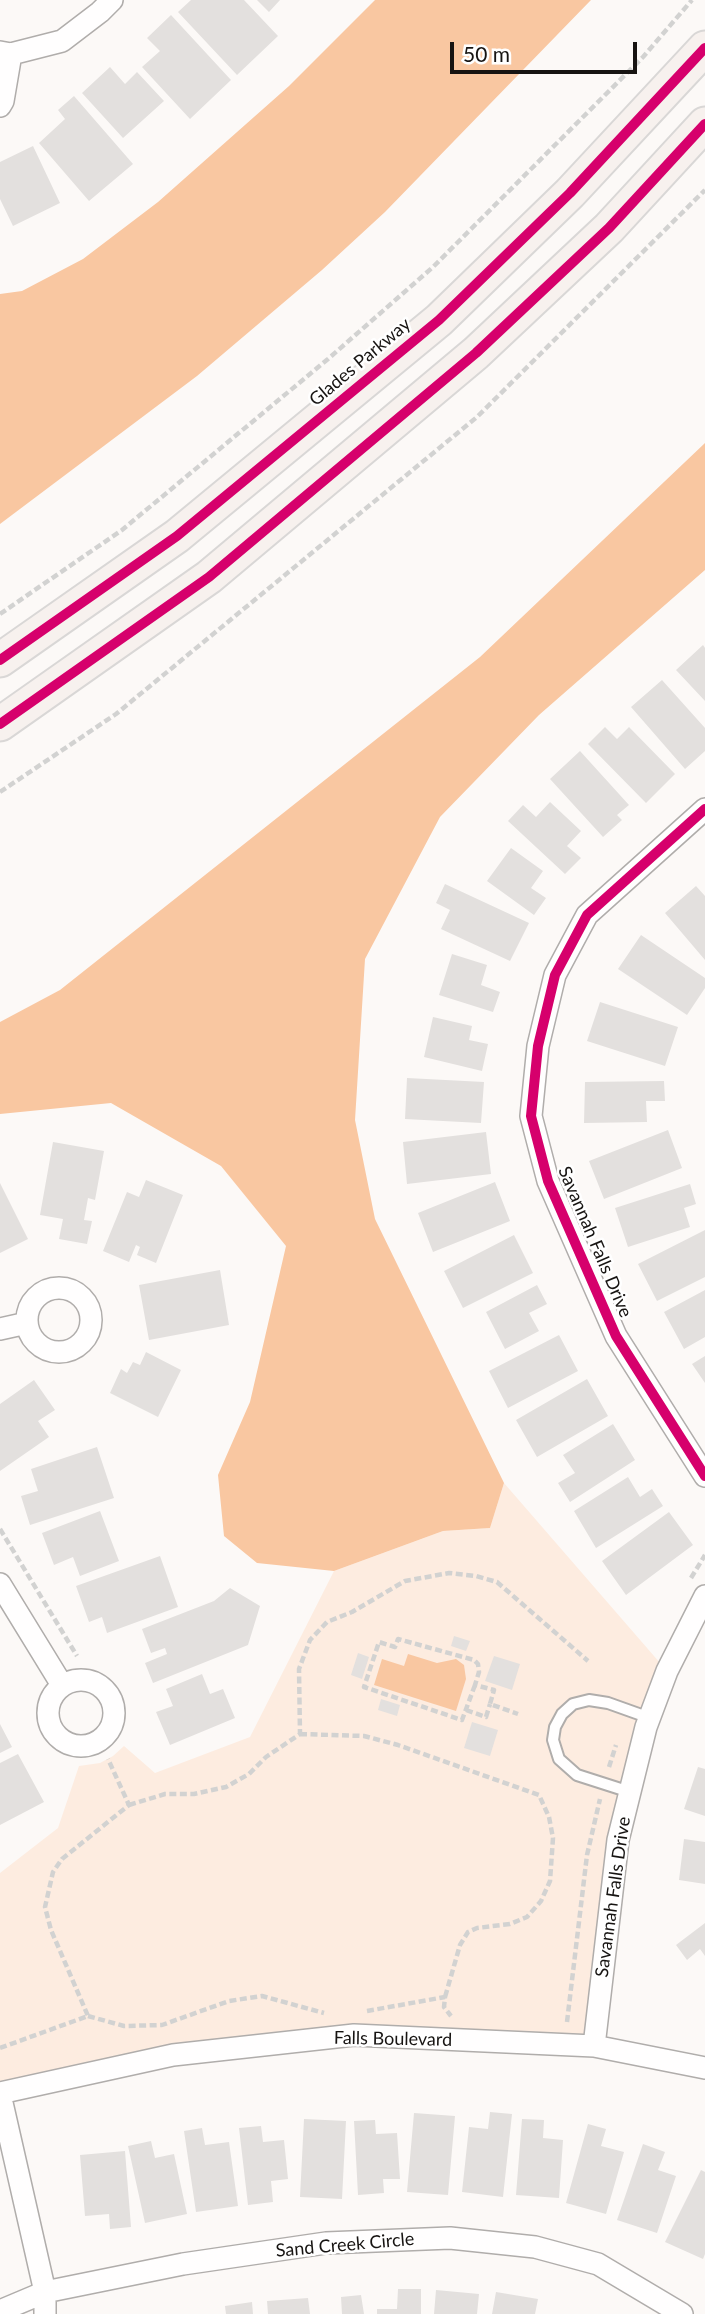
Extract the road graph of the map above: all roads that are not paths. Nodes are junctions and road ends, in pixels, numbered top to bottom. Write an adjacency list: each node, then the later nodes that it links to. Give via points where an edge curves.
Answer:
1 (112, 0): 3 (street, via 62,41)
2 (705, 48): 6 (main road, Glades Parkway, via 570,193 439,320 177,536)
3 (6, 53): 4 (street)
4 (0, 106)
5 (705, 124): 7 (main road, via 609,228 476,353 209,577)
6 (0, 660)
7 (0, 724)
8 (705, 808): 11 (street, Savannah Falls Drive, via 587,915 555,975 538,1046 531,1116 548,1181 616,1336)
9 (27, 1323): 10 (street)
10 (0, 1329)
11 (705, 1476)
12 (0, 1584): 14 (street)
13 (705, 1596): 15 (street, Savannah Falls Drive, via 667,1671)
14 (62, 1685)
15 (650, 1718): 16 (street, Savannah Falls Drive); 16 (lane, via 589,1700 573,1704 555,1727 553,1740 559,1759 577,1775)
16 (630, 1792): 17 (street, Savannah Falls Drive, via 618,1840)
17 (594, 2046): 18 (street, Falls Boulevard); 19 (street, Falls Boulevard, via 354,2035 173,2055)
18 (705, 2068)
19 (0, 2093): 20 (street)
20 (45, 2291): 21 (street, Sand Creek Circle); 22 (street); 23 (street, Sand Creek Circle, via 326,2243 450,2238 535,2247 598,2264)
21 (0, 2311)
22 (45, 2314)
23 (682, 2314)

